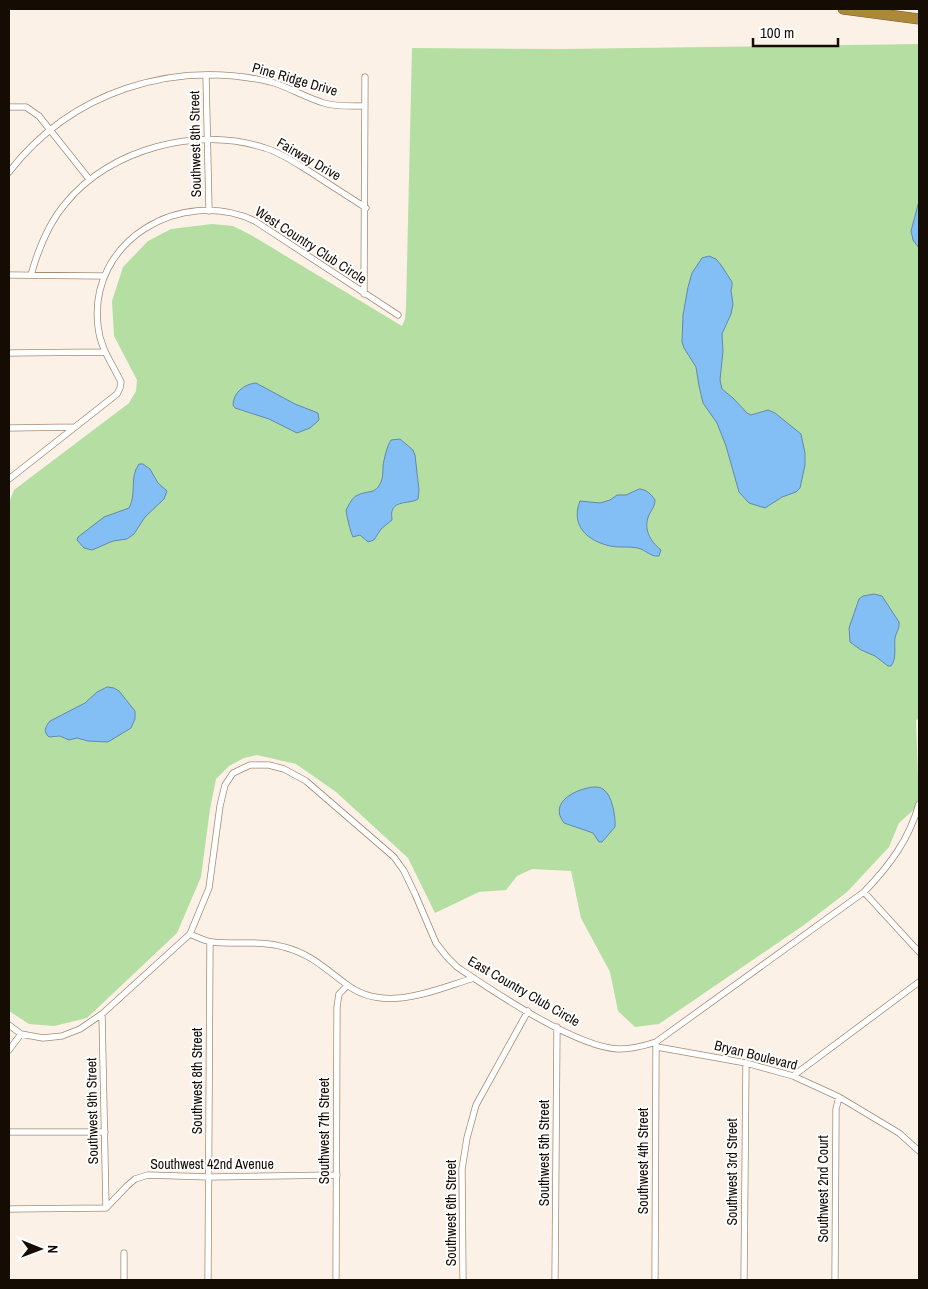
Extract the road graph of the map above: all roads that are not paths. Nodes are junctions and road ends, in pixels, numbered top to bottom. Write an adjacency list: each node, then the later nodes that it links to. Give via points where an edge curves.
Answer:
1 (843, 9): 2 (highway)
2 (919, 19)
3 (206, 76): 5 (street, Pine Ridge Drive, via 237,76 272,82 322,102); 7 (street, Pine Ridge Drive, via 167,78 120,90 81,107); 8 (street, Southwest 8th Street)
4 (365, 76): 5 (street)
5 (365, 106): 11 (street)
6 (9, 107): 7 (street, via 26,107 34,111)
7 (50, 129): 9 (street, Pine Ridge Drive); 10 (street)
8 (207, 140): 10 (street, Fairway Drive, via 146,149 122,159); 11 (street, Fairway Drive, via 266,148 288,158); 12 (street, Southwest 8th Street)
9 (9, 172)
10 (90, 179): 13 (street, Fairway Drive, via 64,204 39,248)
11 (366, 208): 16 (street)
12 (208, 211): 15 (street, West Country Club Circle, via 180,213 153,223 130,239); 16 (street, West Country Club Circle, via 230,212 255,221)
13 (31, 275): 14 (street); 15 (street)
14 (9, 276)
15 (104, 276): 18 (street, West Country Club Circle, via 98,308)
16 (364, 294): 17 (street, West Country Club Circle)
17 (398, 315)
18 (104, 352): 19 (street); 20 (street, West Country Club Circle, via 121,382 120,388 117,394)
19 (9, 353)
20 (75, 427): 21 (street); 22 (street, West Country Club Circle)
21 (9, 428)
22 (9, 479)
23 (919, 804): 24 (street, East Country Club Circle, via 904,842 886,870)
24 (864, 892): 27 (street); 36 (street, East Country Club Circle)
25 (190, 934): 26 (street); 28 (street, East Country Club Circle, via 209,888 225,786 233,773 250,765 268,765 306,780 394,857 404,871 436,943 452,962); 32 (street, East Country Club Circle)
26 (210, 942): 30 (street, via 282,946 306,954); 45 (street, Southwest 8th Street)
27 (919, 952)
28 (474, 978): 30 (street, via 408,998 390,1000 360,993); 31 (street, East Country Club Circle)
29 (919, 982): 39 (street)
30 (348, 986): 44 (street, Southwest 7th Street, via 339,994 336,1007)
31 (528, 1011): 34 (street, East Country Club Circle); 52 (street, Southwest 6th Street, via 476,1105 467,1138 462,1169)
32 (102, 1014): 35 (street, East Country Club Circle, via 80,1029 62,1036 43,1038); 42 (street, Southwest 9th Street)
33 (9, 1025): 35 (street, East Country Club Circle)
34 (557, 1027): 36 (street, East Country Club Circle, via 599,1046 618,1049); 53 (street, Southwest 5th Street)
35 (21, 1034): 37 (street)
36 (656, 1044): 38 (street, Bryan Boulevard); 54 (street, Southwest 4th Street)
37 (9, 1050)
38 (746, 1063): 39 (street, Bryan Boulevard); 55 (street, Southwest 3rd Street)
39 (794, 1076): 40 (street, Bryan Boulevard)
40 (839, 1097): 43 (street, Bryan Boulevard, via 899,1133); 56 (street, Southwest 2nd Court, via 836,1109)
41 (9, 1132): 42 (street)
42 (105, 1132): 46 (street, Southwest 9th Street)
43 (919, 1151)
44 (337, 1175): 45 (street, Southwest 42nd Avenue); 51 (street, Southwest 7th Street)
45 (209, 1177): 46 (street, Southwest 42nd Avenue, via 148,1175 135,1179); 50 (street, Southwest 8th Street)
46 (106, 1208): 47 (street)
47 (9, 1209)
48 (124, 1253): 49 (street)
49 (124, 1280)
50 (208, 1280)
51 (336, 1280)
52 (463, 1280)
53 (555, 1280)
54 (655, 1280)
55 (744, 1280)
56 (835, 1280)

